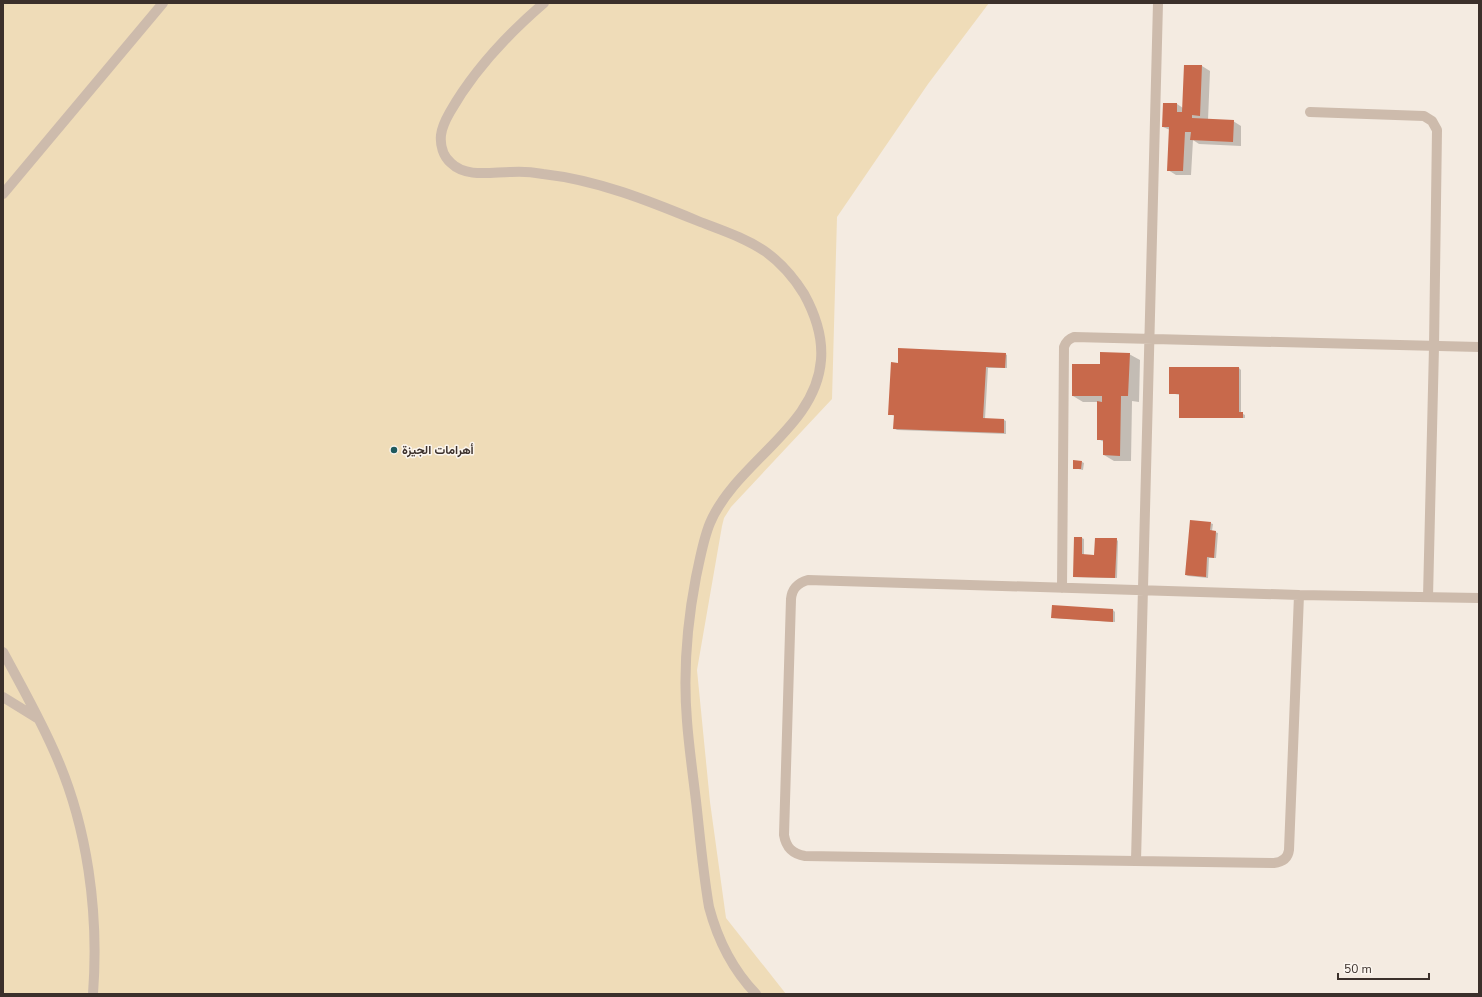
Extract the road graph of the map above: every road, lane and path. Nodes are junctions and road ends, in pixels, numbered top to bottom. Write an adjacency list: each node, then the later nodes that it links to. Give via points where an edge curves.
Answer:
1 (163, 3): 5 (lane)
2 (544, 3): 19 (lane, via 499,46 458,99 446,120 441,136 446,158 465,171 539,173 605,186 650,201 746,241 768,254 787,272 803,293 819,329 820,367 807,403 726,496 711,520 699,561 688,635 685,685 687,724 709,907 724,949 739,975)
3 (1158, 3): 6 (lane)
4 (1310, 112): 7 (lane, via 1424,116 1435,125 1437,135)
5 (3, 194)
6 (1149, 339): 7 (lane); 9 (lane, via 1074,338 1067,341 1064,348); 10 (lane)
7 (1434, 347): 8 (lane); 12 (lane)
8 (1479, 347)
9 (1062, 588): 10 (lane); 17 (lane, via 808,580 798,584 791,599 785,840 794,853 805,856)
10 (1143, 591): 11 (lane); 17 (lane)
11 (1299, 595): 12 (lane); 17 (lane, via 1287,857 1282,862 1274,863)
12 (1428, 597): 13 (lane)
13 (1479, 598)
14 (3, 652): 16 (lane)
15 (3, 697): 16 (lane)
16 (39, 719): 18 (lane, via 66,780 82,837 92,898)
17 (1136, 861)
18 (93, 994)
19 (756, 994)

